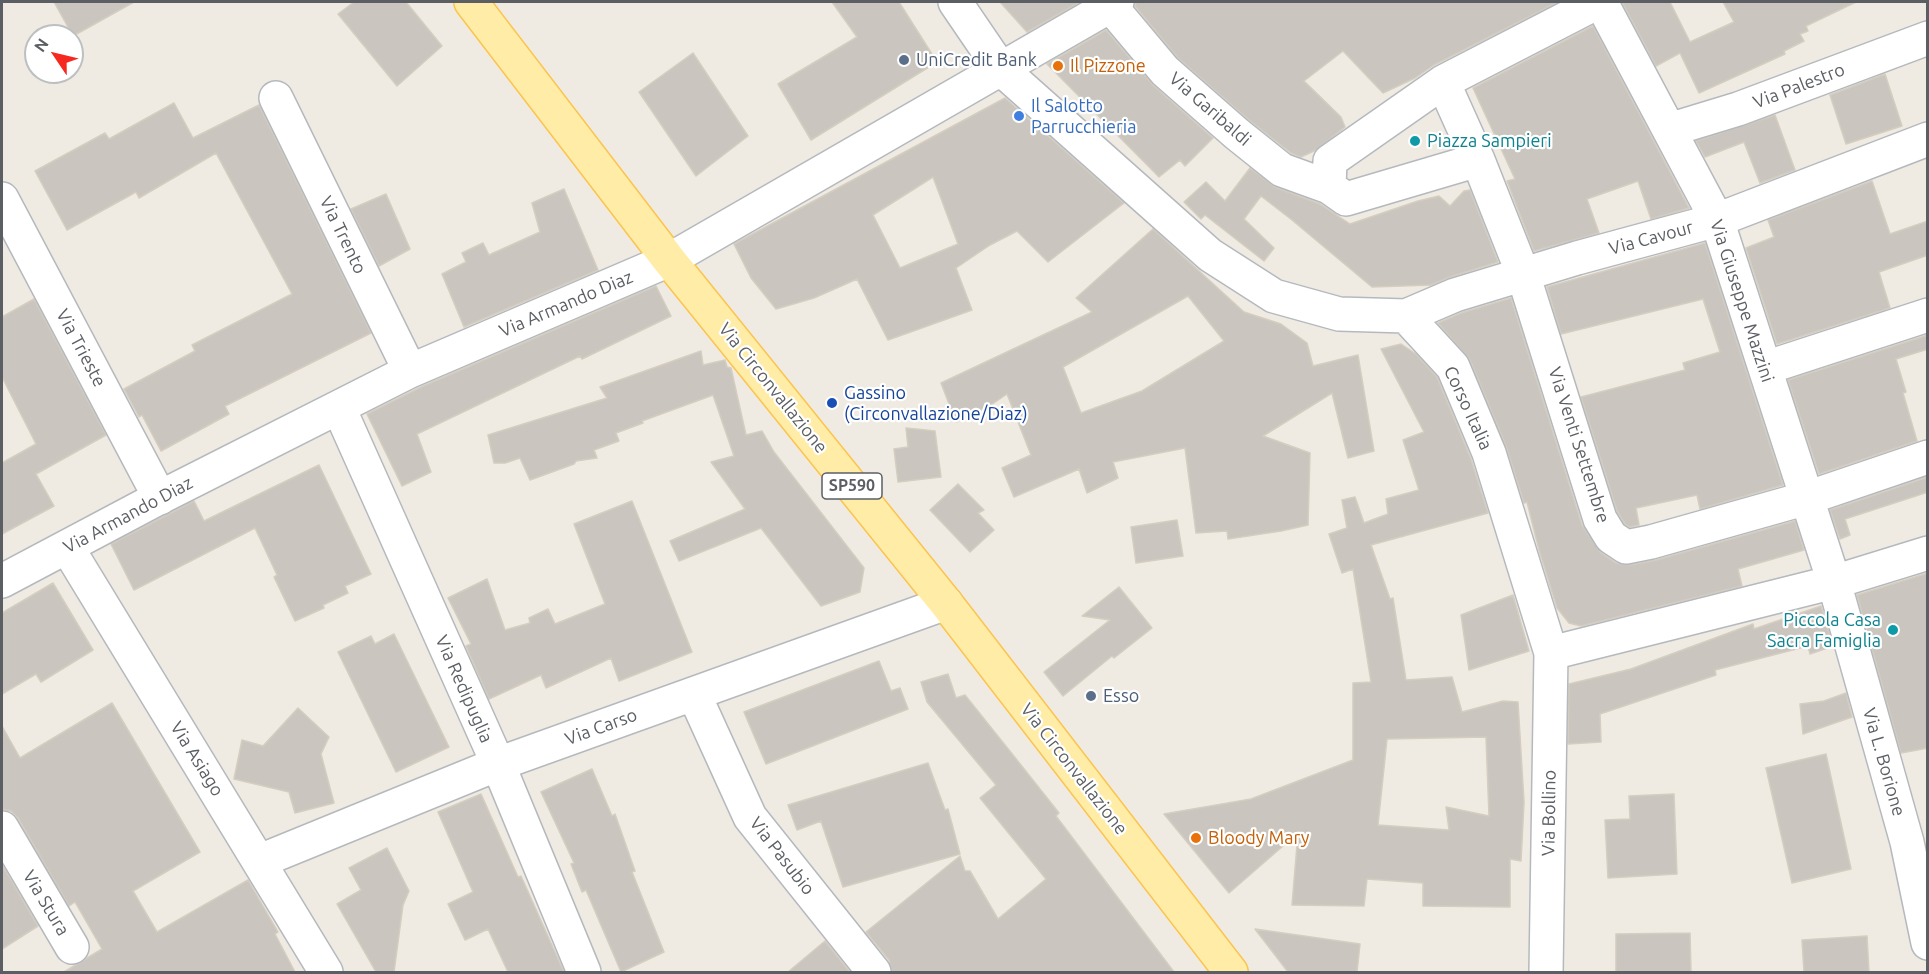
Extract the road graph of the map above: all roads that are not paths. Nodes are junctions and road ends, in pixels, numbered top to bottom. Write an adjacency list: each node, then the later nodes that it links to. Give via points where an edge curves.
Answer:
1 (471, 2): 15 (main road, Via Circonvallazione / SP590)
2 (955, 2): 6 (street)
3 (1599, 2): 7 (street); 9 (street, Via Giuseppe Mazzini)
4 (1111, 3): 6 (street, Via Armando Diaz); 12 (street, Via Garibaldi, via 1165,71 1237,134 1282,170)
5 (1928, 38): 9 (street, Via Palestro)
6 (1000, 68): 15 (street, Via Armando Diaz); 18 (street, via 1210,255 1274,296 1339,314)
7 (1443, 82): 11 (street); 12 (street, via 1330,161)
8 (276, 98): 20 (street, Via Trento)
9 (1669, 130): 14 (street, Via Giuseppe Mazzini)
10 (1928, 139): 14 (street, Via Cavour)
11 (1478, 160): 12 (street, via 1346,199); 16 (street, Via Venti Settembre)
12 (1329, 187)
13 (2, 199): 23 (street, Via Trieste)
14 (1718, 220): 16 (street, Via Cavour); 19 (street, Via Giuseppe Mazzini)
15 (669, 260): 20 (street, Via Armando Diaz); 29 (main road, Via Circonvallazione / SP590)
16 (1524, 274): 18 (street, Via Cavour, via 1455,295); 24 (street, Via Venti Settembre, via 1599,519 1611,537 1626,547)
17 (1928, 315): 19 (street)
18 (1406, 316): 30 (street, Corso Italia, via 1453,368 1489,453)
19 (1765, 368): 24 (street, Via Giuseppe Mazzini)
20 (410, 371): 21 (street, Via Armando Diaz)
21 (339, 408): 23 (street, Via Armando Diaz); 32 (street, Via Redipuglia)
22 (1928, 457): 24 (street, Via Venti Settembre)
23 (160, 498): 25 (street, Via Armando Diaz)
24 (1807, 498): 28 (street, Via Giuseppe Mazzini)
25 (67, 547): 27 (street, Via Armando Diaz); 34 (street, Via Asiago)
26 (1928, 553): 28 (street)
27 (2, 582)
28 (1834, 582): 30 (street); 35 (street, Via L. Borione, via 1907,842)
29 (946, 603): 31 (street, Via Carso); 40 (main road, Via Circonvallazione / SP590)
30 (1551, 653): 41 (street, Via Bollino)
31 (694, 694): 32 (street, Via Carso); 39 (street, Via Pasubio, via 750,817)
32 (498, 764): 34 (street, Via Carso); 38 (street, Via Redipuglia)
33 (2, 828): 36 (street, Via Stura)
34 (260, 861): 37 (street, Via Asiago)
35 (1928, 944)
36 (72, 947)
37 (326, 972)
38 (584, 972)
39 (874, 972)
40 (1231, 972)
41 (1546, 972)

